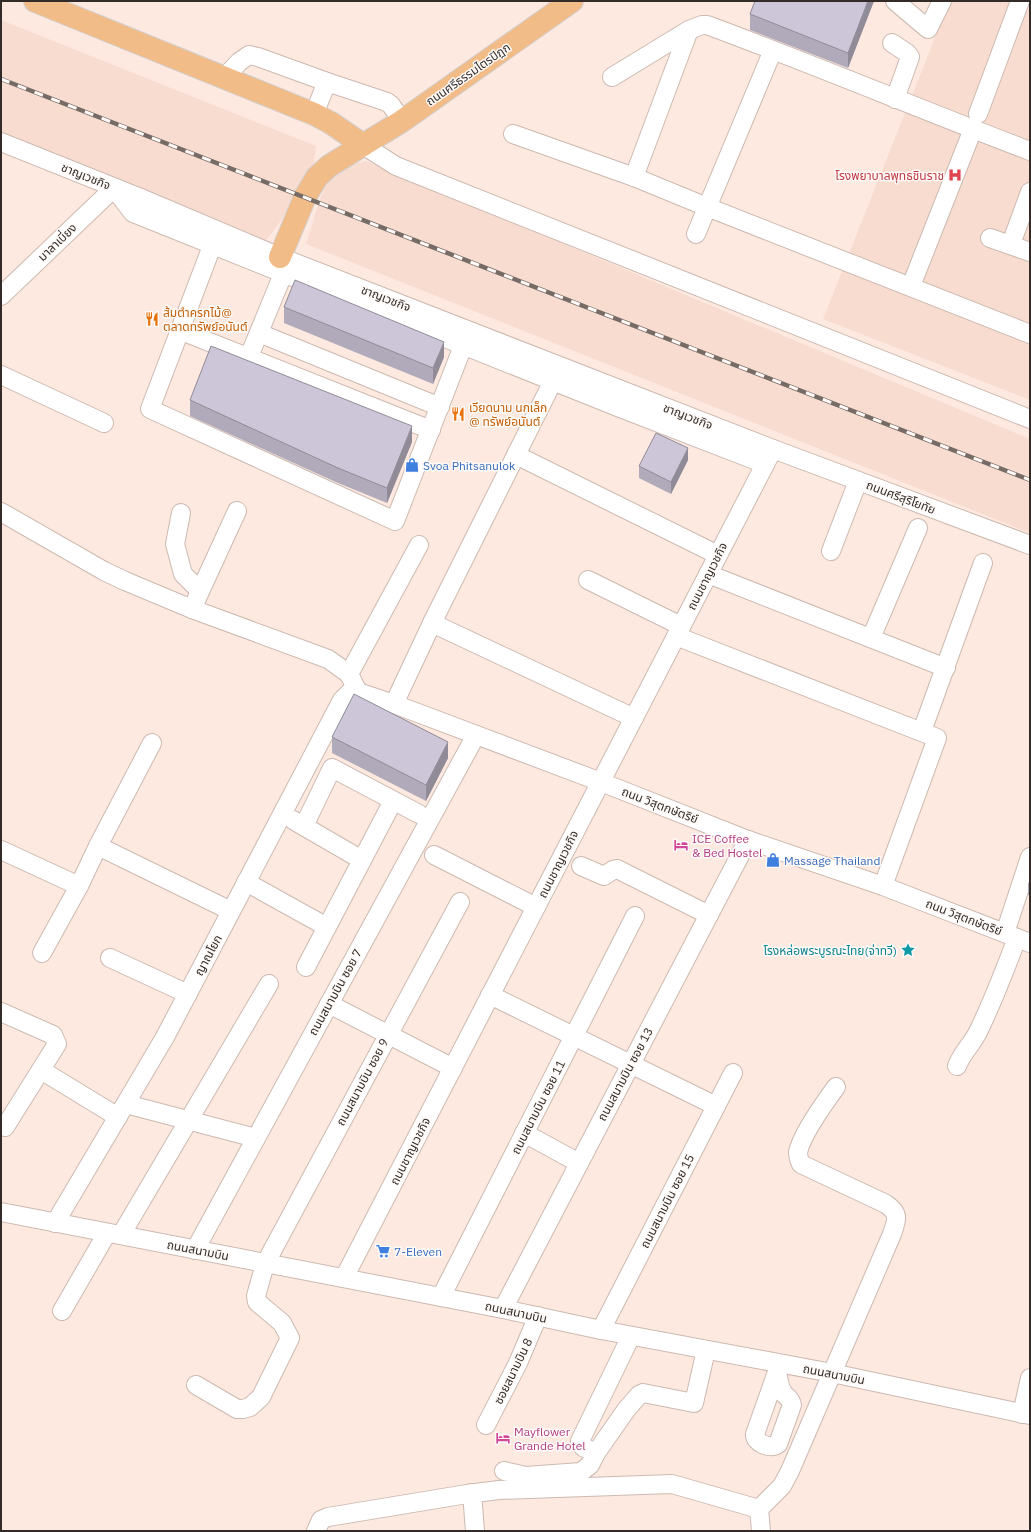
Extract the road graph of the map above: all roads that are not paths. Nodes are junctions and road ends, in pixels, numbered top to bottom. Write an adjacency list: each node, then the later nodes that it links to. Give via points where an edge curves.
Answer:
1 (35, 1): 10 (main road)
2 (572, 1): 14 (main road, ถนนศรีธรรมไตรปิฎก)
3 (895, 1): 4 (street, via 928,28)
4 (942, 1)
5 (1020, 1): 15 (street)
6 (689, 30): 8 (street, via 707,25); 9 (street); 20 (street)
7 (892, 43): 12 (street, via 910,57)
8 (773, 50): 12 (street); 23 (street)
9 (612, 77)
10 (224, 78): 11 (street, via 249,55); 13 (main road)
11 (327, 82): 13 (street); 14 (street, via 387,102)
12 (895, 99): 15 (street)
13 (314, 114): 18 (main road)
14 (402, 121): 18 (main road, ถนนศรีธรรมไตรปิฎก)
15 (975, 121): 19 (street); 31 (street)
16 (513, 134): 20 (street)
17 (1, 142): 21 (street, ชาญเวชกิจ)
18 (363, 145): 30 (main road, ถนนศรีธรรมไตรปิฎก, via 329,166 317,177 305,197); 41 (street, via 396,166)
19 (1030, 151)
20 (634, 177): 23 (street)
21 (114, 188): 28 (street, via 133,213); 30 (street, ชาญเวชกิจ); 32 (street, มาลาเบี่ยง)
22 (1030, 192): 24 (street)
23 (707, 207): 25 (street); 31 (street)
24 (1025, 221): 27 (street)
25 (696, 234)
26 (990, 238): 27 (street)
27 (1011, 244): 29 (street)
28 (212, 246): 30 (street); 33 (street)
29 (1030, 252)
30 (279, 267): 34 (street); 36 (street); 45 (street, ชาญเวชกิจ)
31 (910, 286): 35 (street)
32 (1, 296)
33 (179, 330): 37 (street); 43 (street, via 150,409 395,521)
34 (259, 333): 37 (street); 40 (street)
35 (1030, 334)
36 (463, 346): 39 (street); 40 (street)
37 (248, 359): 43 (street)
38 (1, 375): 42 (street)
39 (553, 382): 44 (street); 45 (street)
40 (440, 407): 43 (street)
41 (1030, 419)
42 (104, 423)
43 (431, 430)
44 (516, 455): 54 (street); 60 (street)
45 (769, 456): 46 (street, ถนนศรีสุริโยทัย); 54 (street, ถนนชาญเวชกิจ)
46 (858, 481): 52 (street, ถนนศรีสุริโยทัย); 53 (street)
47 (1, 512): 59 (street, via 104,571)
48 (237, 512): 58 (street)
49 (181, 513): 58 (street, via 175,544 183,574)
50 (918, 528): 62 (street)
51 (419, 545): 64 (street)
52 (1030, 545)
53 (831, 551)
54 (718, 555): 56 (street, ถนนชาญเวชกิจ)
55 (983, 563): 63 (street)
56 (708, 574): 61 (street, ถนนชาญเวชกิจ); 62 (street)
57 (588, 580): 61 (street)
58 (200, 591): 59 (street)
59 (192, 609): 64 (street, via 328,659)
60 (432, 623): 66 (street); 67 (street)
61 (679, 631): 67 (street, ถนนชาญเวชกิจ); 68 (street)
62 (872, 638): 63 (street)
63 (946, 668): 68 (street)
64 (349, 674): 65 (street)
65 (358, 692): 66 (street, ถนน วิสุตกษัตริย์); 73 (street, ญาณโยก, via 349,693 342,700)
66 (394, 704): 69 (street, ถนน วิสุตกษัตริย์)
67 (634, 718): 71 (street, ถนนชาญเวชกิจ)
68 (922, 731): 85 (street, via 937,738)
69 (476, 735): 71 (street, ถนน วิสุตกษัตริย์); 99 (street, ถนนสนามบิน ซอย 7)
70 (152, 743): 77 (street)
71 (601, 782): 76 (street, ถนน วิสุตกษัตริย์); 87 (street, ถนนชาญเวชกิจ)
72 (393, 801): 74 (street); 75 (street, via 332,768); 81 (street)
73 (282, 814): 75 (street); 83 (street, ญาณโยก)
74 (420, 814)
75 (304, 826): 81 (street)
76 (748, 840): 85 (street, ถนน วิสุตกษัตริย์); 89 (street, ถนนสนามบิน ซอย 13)
77 (98, 846): 84 (street); 88 (street)
78 (1, 850): 84 (street)
79 (434, 855): 87 (street)
80 (1030, 857): 92 (street)
81 (362, 860): 91 (street)
82 (581, 866): 89 (street, via 604,876 617,869)
83 (246, 882): 88 (street, ญาณโยก); 91 (street)
84 (79, 886): 93 (street)
85 (883, 886): 92 (street, ถนน วิสุตกษัตริย์)
86 (460, 902): 101 (street, ถนนสนามบิน ซอย 9)
87 (536, 907): 98 (street, ถนนชาญเวชกิจ)
88 (231, 911): 97 (street, ญาณโยก)
89 (709, 915): 103 (street, ถนนสนามบิน ซอย 13)
90 (635, 916): 102 (street, ถนนสนามบิน ซอย 11)
91 (327, 927): 95 (street)
92 (1018, 938): 104 (street, via 982,1024)
93 (42, 954)
94 (110, 958): 97 (street)
95 (306, 967)
96 (268, 984): 111 (street)
97 (188, 994): 110 (street, ญาณโยก)
98 (490, 995): 102 (street); 105 (street, ถนนชาญเวชกิจ)
99 (329, 1004): 101 (street); 114 (street, ถนนสนามบิน ซอย 7)
100 (1, 1012): 106 (street, via 53,1035 57,1044)
101 (387, 1034): 105 (street); 120 (street, ถนนสนามบิน ซอย 9)
102 (574, 1036): 103 (street); 113 (street, ถนนสนามบิน ซอย 11)
103 (631, 1064): 109 (street); 115 (street, ถนนสนามบิน ซอย 13)
104 (957, 1066)
105 (453, 1068): 121 (street, ถนนชาญเวชกิจ)
106 (41, 1070): 110 (street); 112 (street, via 5,1127)
107 (733, 1073): 109 (street, ถนนสนามบิน ซอย 15)
108 (836, 1087): 129 (street, via 803,1140 798,1158 801,1164 886,1204 896,1214 896,1221)
109 (716, 1106): 126 (street, ถนนสนามบิน ซอย 15)
110 (122, 1110): 111 (street); 117 (street, ญาณโยก)
111 (188, 1120): 114 (street); 118 (street)
112 (1, 1126)
113 (524, 1133): 115 (street); 122 (street, ถนนสนามบิน ซอย 11)
114 (256, 1138): 119 (street, ถนนสนามบิน ซอย 7)
115 (579, 1163): 123 (street, ถนนสนามบิน ซอย 13)
116 (1, 1212): 117 (street, ถนนสนามบิน)
117 (55, 1222): 118 (street, ถนนสนามบิน)
118 (114, 1234): 119 (street, ถนนสนามบิน); 124 (street)
119 (195, 1250): 120 (street, ถนนสนามบิน)
120 (265, 1264): 121 (street, ถนนสนามบิน); 131 (street, ถนนสนามบิน ซอย 9, via 256,1296 257,1302 282,1323 290,1338 261,1397 250,1407 237,1409)
121 (344, 1278): 122 (street, ถนนสนามบิน)
122 (441, 1297): 123 (street, ถนนสนามบิน)
123 (503, 1309): 125 (street, ถนนสนามบิน)
124 (62, 1311)
125 (538, 1316): 126 (street, ถนนสนามบิน); 133 (street, ซอยสนามบิน 8, via 518,1363)
126 (601, 1330): 127 (street, ถนนสนามบิน)
127 (631, 1336): 128 (street, ถนนสนามบิน); 134 (street, via 580,1441 584,1447)
128 (706, 1350): 129 (street, ถนนสนามบิน, via 779,1368); 134 (street, via 694,1403 643,1393 639,1395)
129 (832, 1373): 132 (street, ถนนสนามบิน); 137 (street, via 782,1486)
130 (1030, 1378): 132 (street)
131 (196, 1385)
132 (1026, 1414)
133 (486, 1425)
134 (596, 1453): 135 (street, via 590,1465 577,1473 526,1476)
135 (504, 1471)
136 (472, 1493): 137 (street, via 672,1484); 138 (street, via 328,1517 321,1520); 139 (street)
137 (759, 1509): 140 (street)
138 (316, 1531)
139 (475, 1531)
140 (761, 1531)

